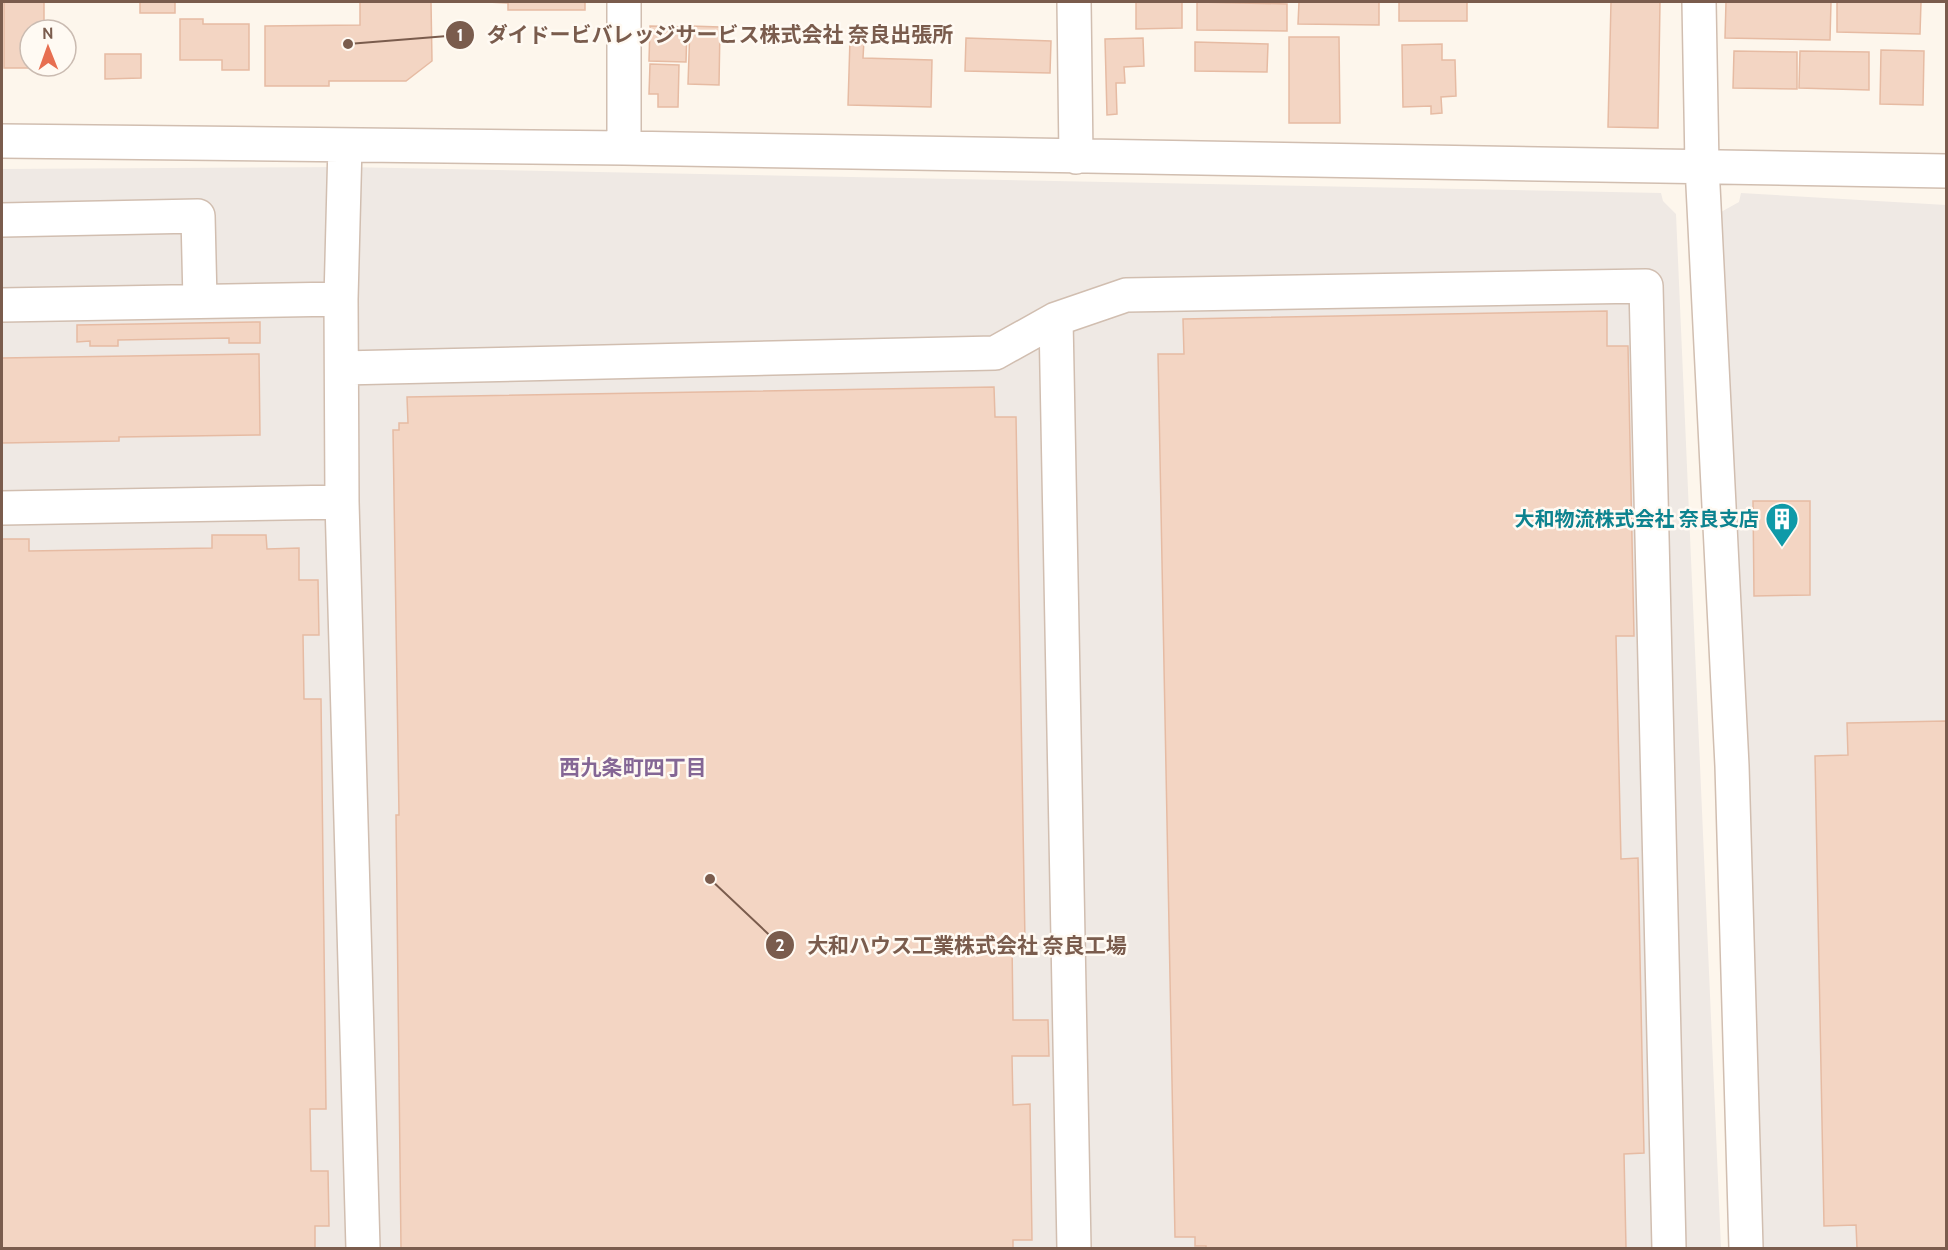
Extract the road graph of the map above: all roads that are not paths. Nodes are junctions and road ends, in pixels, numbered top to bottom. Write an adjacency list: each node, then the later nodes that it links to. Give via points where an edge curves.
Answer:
1 (624, 2): 6 (street)
2 (1074, 2): 7 (street)
3 (1699, 2): 8 (street)
4 (2, 141): 5 (street)
5 (345, 145): 6 (street); 11 (street)
6 (624, 148): 7 (street)
7 (1076, 158): 8 (street)
8 (1702, 166): 9 (street); 21 (street, via 1732,766)
9 (1947, 171)
10 (2, 220): 12 (street, via 198,216)
11 (341, 299): 12 (street); 15 (street)
12 (200, 301): 13 (street)
13 (2, 305)
14 (1056, 319): 15 (street, via 995,353); 19 (street); 20 (street, via 1126,296 1646,286)
15 (342, 368): 16 (street)
16 (342, 502): 17 (street); 18 (street)
17 (2, 508)
18 (363, 1248)
19 (1074, 1248)
20 (1669, 1248)
21 (1746, 1248)

